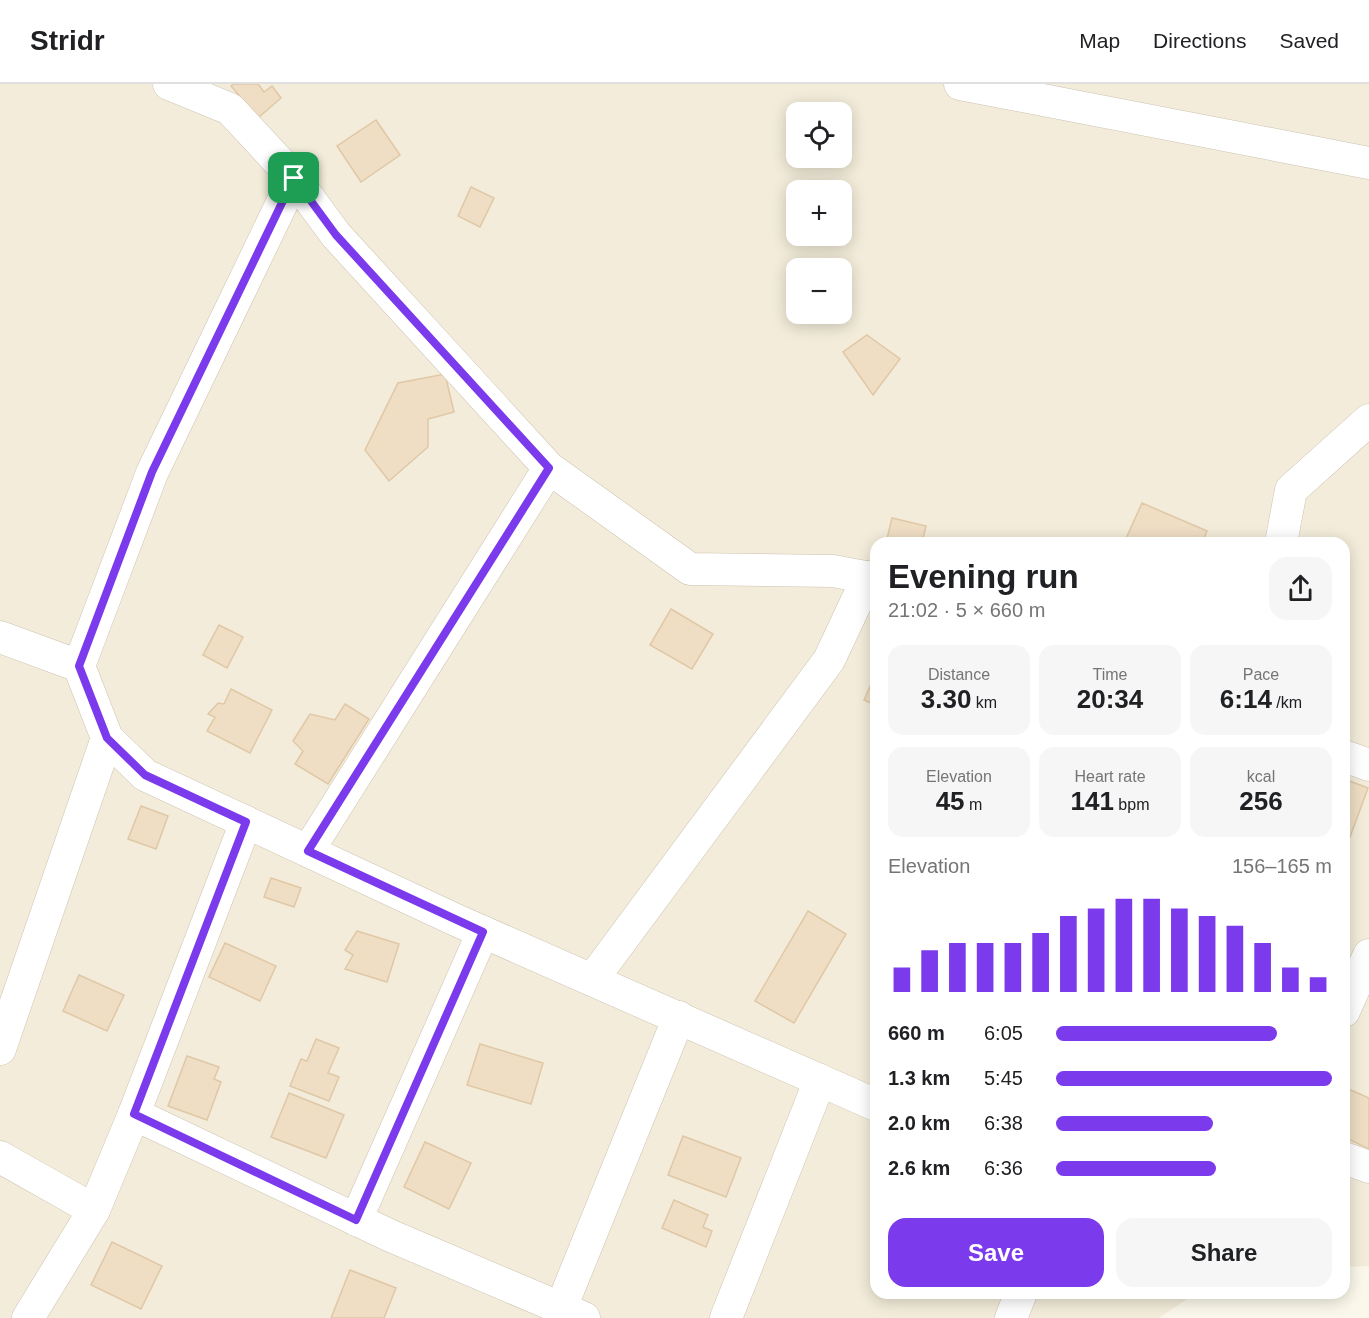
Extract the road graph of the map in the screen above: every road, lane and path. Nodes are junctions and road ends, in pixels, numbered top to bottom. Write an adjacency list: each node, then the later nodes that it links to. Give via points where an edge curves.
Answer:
1 (169, 84): 4 (street, via 230,109)
2 (960, 84): 3 (street)
3 (1369, 163)
4 (294, 178): 6 (street, via 336,235); 11 (street, via 152,472)
5 (1369, 420): 7 (street, via 1291,490)
6 (549, 468): 8 (street, via 690,569 833,571); 16 (street)
7 (1282, 537)
8 (870, 578)
9 (870, 582): 19 (street, via 829,660)
10 (0, 637): 11 (street)
11 (79, 666): 12 (street)
12 (107, 738): 15 (street, via 145,775); 22 (street)
13 (1350, 758): 14 (street)
14 (1369, 765)
15 (246, 822): 16 (street); 25 (street)
16 (308, 851): 17 (street)
17 (483, 932): 19 (street); 30 (street)
18 (1369, 955): 20 (street)
19 (592, 980): 21 (street)
20 (1350, 998)
21 (679, 1017): 23 (street); 32 (street)
22 (0, 1049)
23 (820, 1080): 24 (street); 34 (street)
24 (870, 1102)
25 (134, 1114): 29 (street); 30 (street)
26 (0, 1157): 29 (street)
27 (1350, 1160): 28 (street)
28 (1369, 1167)
29 (93, 1210): 33 (street)
30 (356, 1220): 32 (street)
31 (1019, 1299): 35 (street)
32 (572, 1313)
33 (28, 1318)
34 (726, 1318)
35 (1011, 1318)

